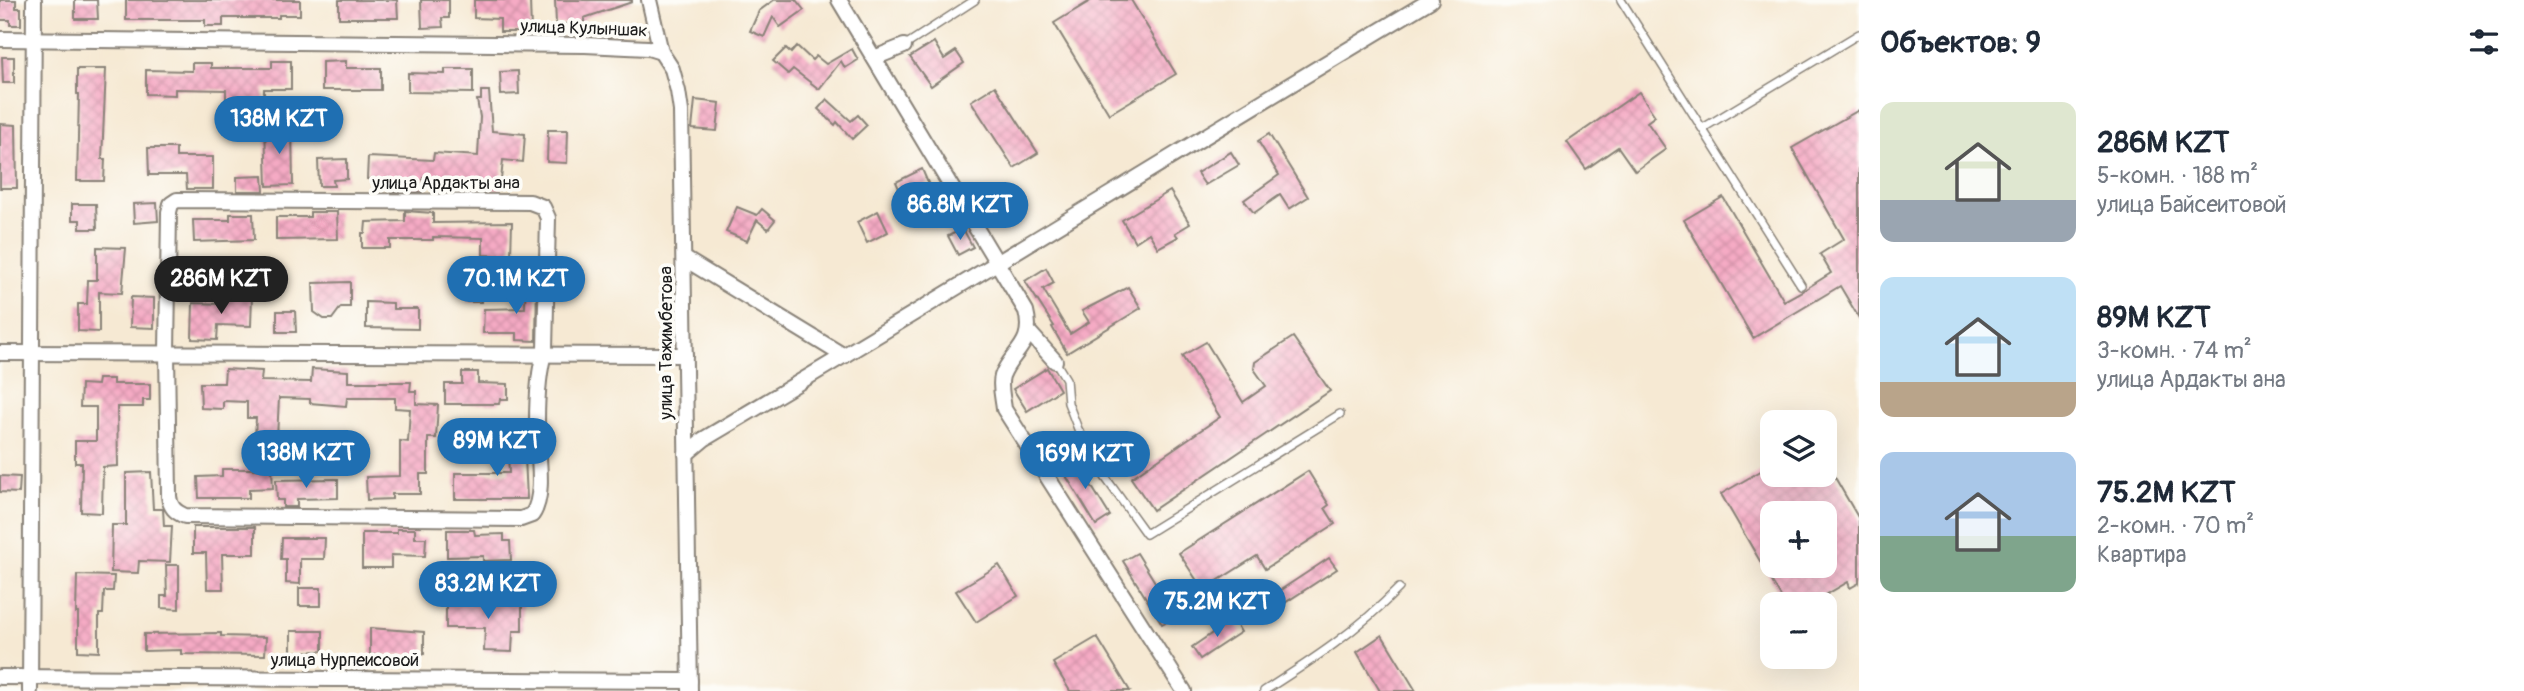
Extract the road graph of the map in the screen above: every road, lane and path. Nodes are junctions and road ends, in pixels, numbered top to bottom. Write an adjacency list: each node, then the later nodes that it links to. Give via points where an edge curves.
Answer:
1 (34, 0): 9 (street)
2 (649, 0): 11 (street, улица Тажимбетова)
3 (839, 0): 12 (street)
4 (975, 0): 10 (lane)
5 (1431, 0): 15 (street)
6 (1621, 0): 13 (lane)
7 (1859, 34): 13 (lane)
8 (0, 39): 9 (street, улица Кулыншак)
9 (34, 40): 11 (street, улица Кулыншак, via 585,45); 20 (street)
10 (904, 46): 12 (street)
11 (661, 52): 14 (street, улица Тажимбетова, via 672,69 681,111)
12 (873, 58): 15 (street)
13 (1703, 128): 16 (lane)
14 (685, 259): 22 (street, улица Тажимбетова); 23 (street)
15 (997, 263): 17 (street, via 1026,311); 23 (street)
16 (1801, 285)
17 (1028, 331): 24 (street); 31 (street, via 1001,379 1004,409)
18 (167, 352): 20 (street); 21 (street); 21 (street, улица Ардакты ана, via 169,212 173,201 530,202 543,207 548,218); 21 (street, улица Ардакты ана, via 169,496 178,513 371,518 521,519 532,514 539,501 537,422)
19 (0, 353): 20 (street)
20 (34, 354): 29 (street)
21 (544, 355): 22 (street)
22 (685, 355): 26 (street, улица Тажимбетова)
23 (844, 356): 26 (street)
24 (1055, 361): 25 (lane, via 1066,379 1068,404 1078,429 1146,534)
25 (1340, 414)
26 (686, 454): 30 (street, улица Тажимбетова)
27 (1399, 588): 32 (lane, via 1330,649)
28 (0, 677): 29 (street, улица Нурпеисовой)
29 (31, 684): 30 (street, улица Нурпеисовой)
30 (690, 686)
31 (1184, 691)
32 (1264, 691)

